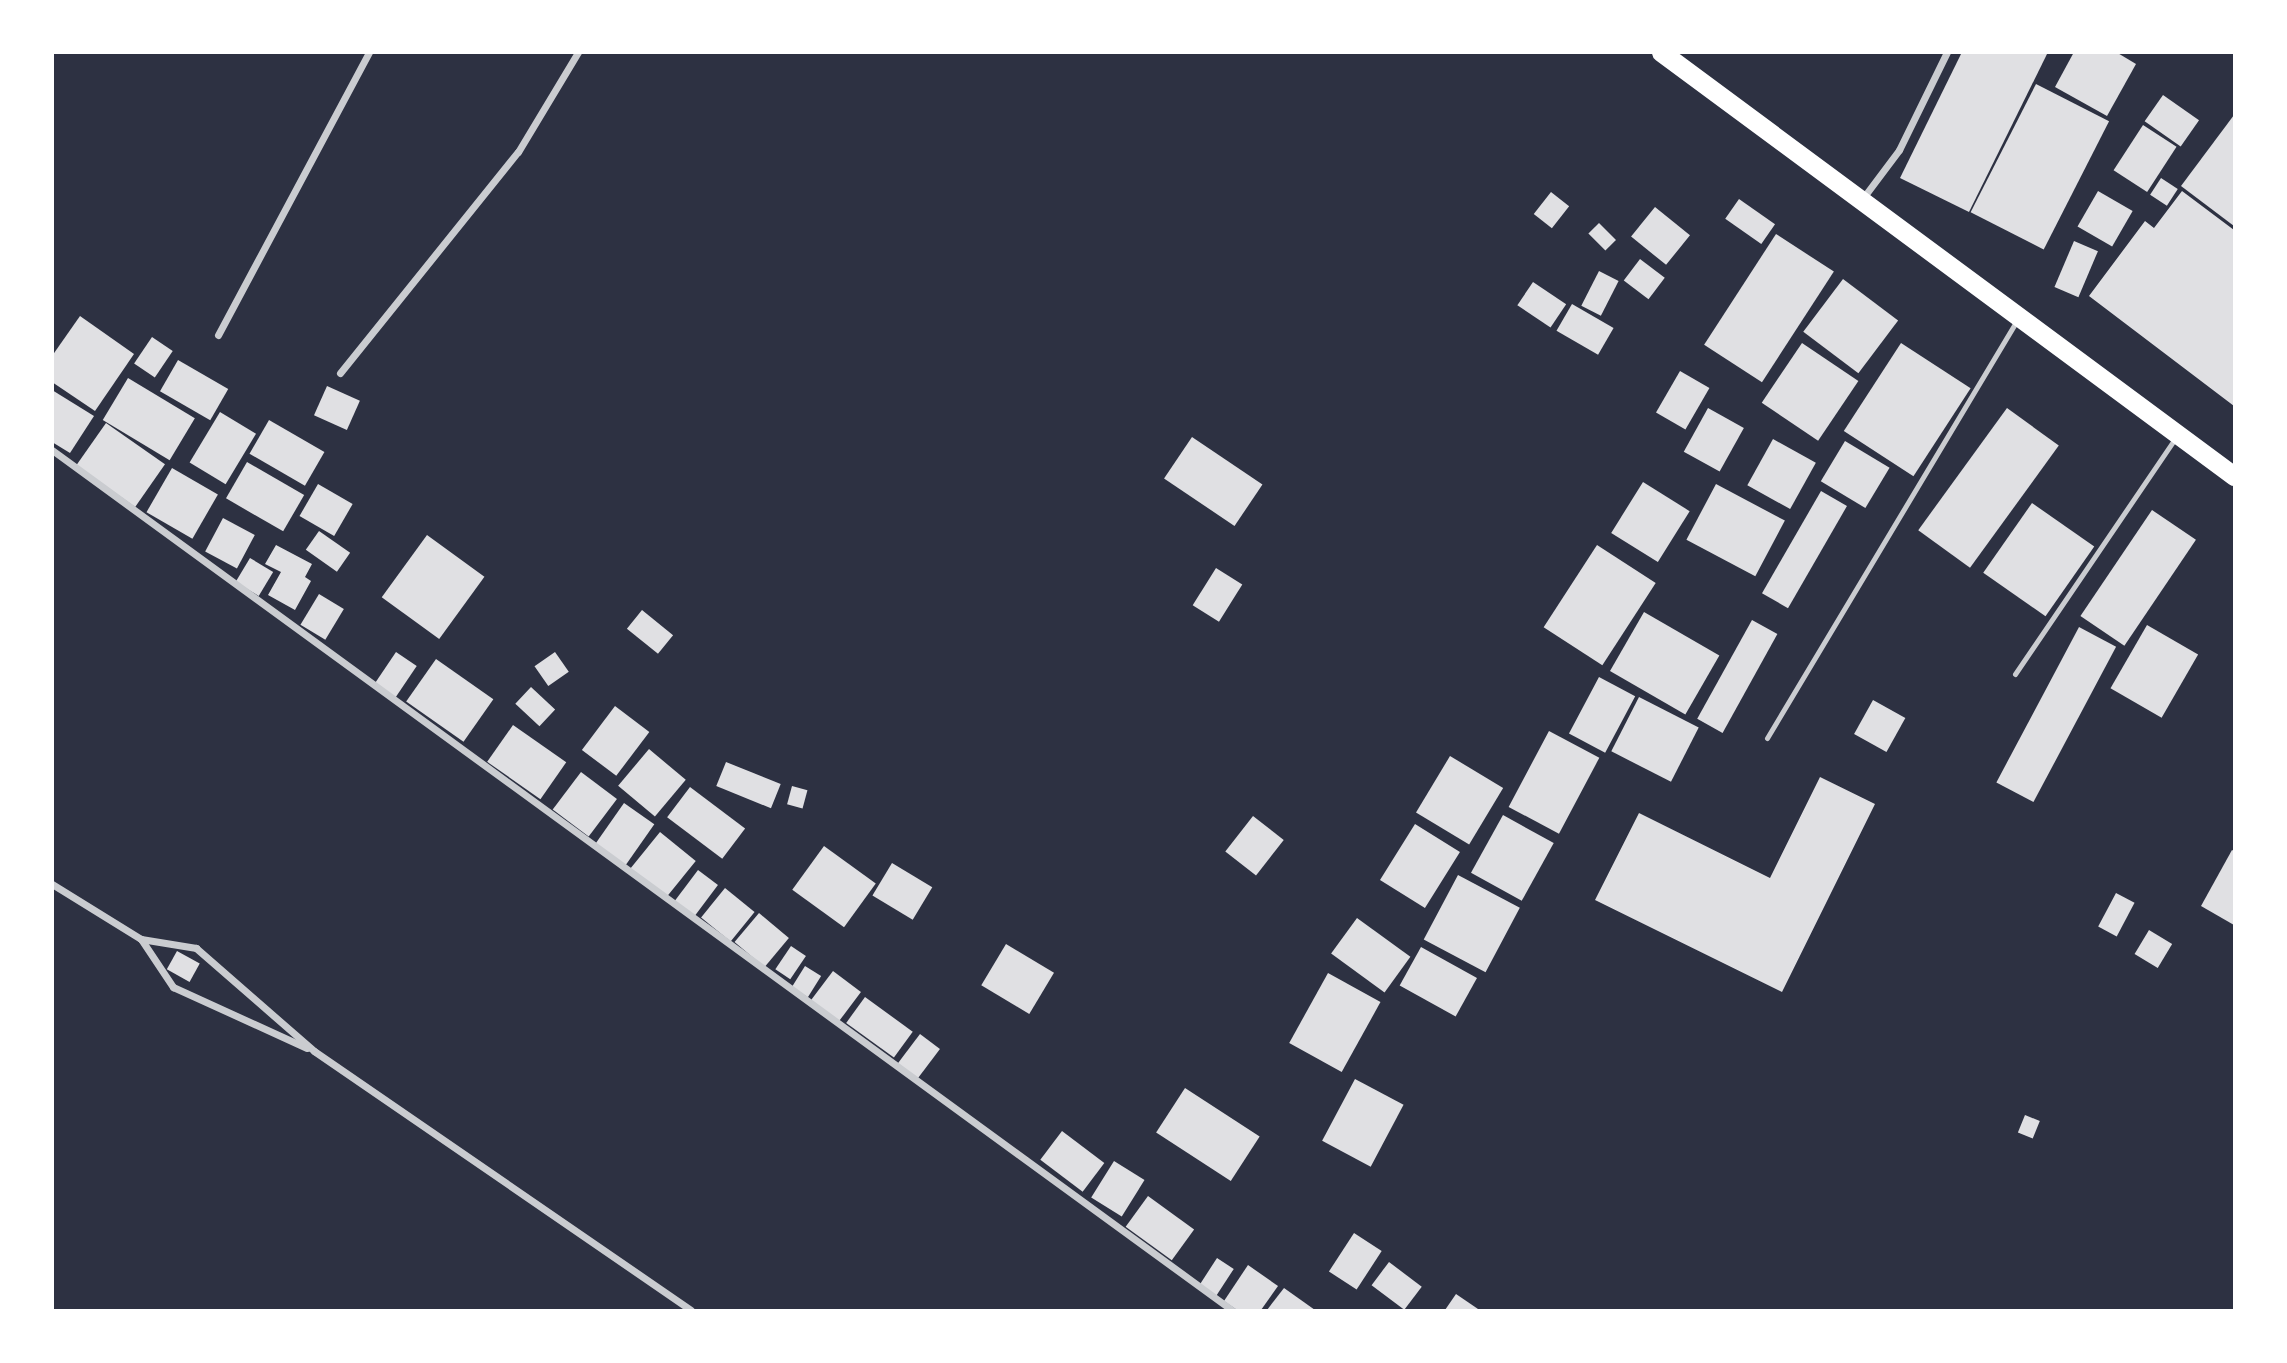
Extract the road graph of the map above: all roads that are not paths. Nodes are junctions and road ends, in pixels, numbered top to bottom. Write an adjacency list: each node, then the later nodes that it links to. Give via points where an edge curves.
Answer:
1 (369, 52): 7 (street)
2 (578, 52): 8 (street, via 518,152)
3 (1661, 52): 5 (highway)
4 (1947, 52): 5 (street, via 1899,150)
5 (1863, 199): 6 (highway)
6 (2020, 316): 9 (highway); 13 (lane)
7 (218, 335)
8 (340, 373)
9 (2179, 434): 11 (highway); 12 (lane)
10 (52, 450): 18 (street)
11 (2235, 476)
12 (2015, 674)
13 (1767, 738)
14 (52, 884): 15 (street)
15 (141, 939): 16 (street, via 196,948); 16 (street, via 173,987)
16 (314, 1051): 17 (street)
17 (691, 1311)
18 (1232, 1311)

